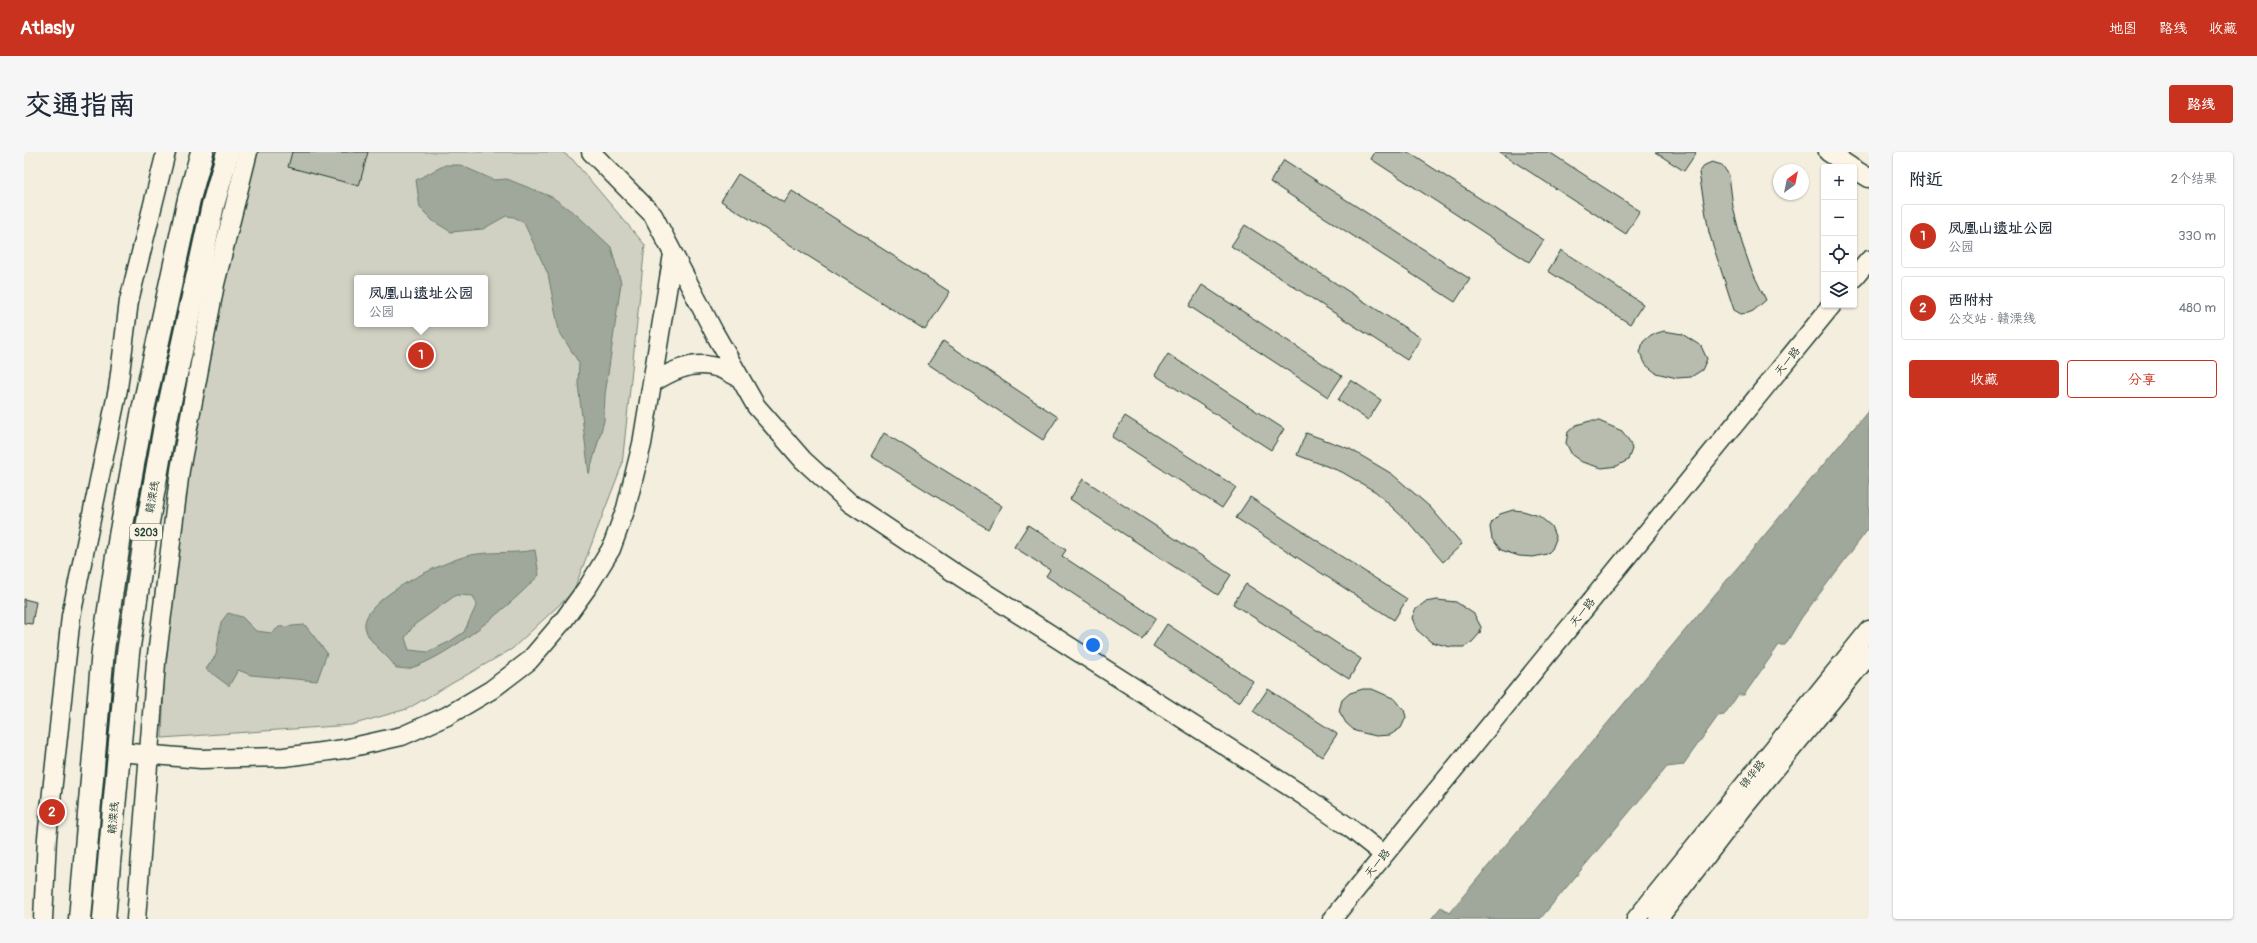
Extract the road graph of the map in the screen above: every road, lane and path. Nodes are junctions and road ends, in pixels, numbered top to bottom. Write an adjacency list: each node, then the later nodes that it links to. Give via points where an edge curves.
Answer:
1 (166, 152): 21 (street, via 129,302 118,390 71,616 47,838)
2 (202, 152): 22 (main road, S203, via 189,199 142,415 120,536 103,650)
3 (228, 152): 18 (main road, 赣溧线 / S203, via 213,205 162,442 128,653)
4 (248, 152): 19 (street, via 215,284 180,470)
5 (591, 152): 10 (street, via 653,214)
6 (1828, 152): 7 (street)
7 (1846, 164)
8 (1857, 171): 9 (street)
9 (1869, 178)
10 (673, 254): 14 (street); 15 (street)
11 (1869, 260): 12 (street)
12 (1857, 274)
13 (1830, 308): 20 (street, 天一路)
14 (740, 378): 15 (street, via 712,366 691,366 672,371); 20 (street, via 756,406 803,460 850,503 956,574 1304,796)
15 (652, 383): 19 (street, via 642,444 626,508 611,549 563,621 529,661 491,690 447,716 402,736 344,749 284,757 201,758)
16 (1869, 630): 26 (street, 锦华路)
17 (1869, 655): 27 (street, 锦华路, via 1744,807)
18 (119, 752): 19 (street); 23 (main road, 赣溧线 / S203)
19 (147, 754): 24 (street)
20 (1384, 855): 25 (street, 天一路)
21 (43, 919)
22 (80, 919)
23 (104, 919)
24 (136, 919)
25 (1332, 919)
26 (1636, 919)
27 (1658, 919)

